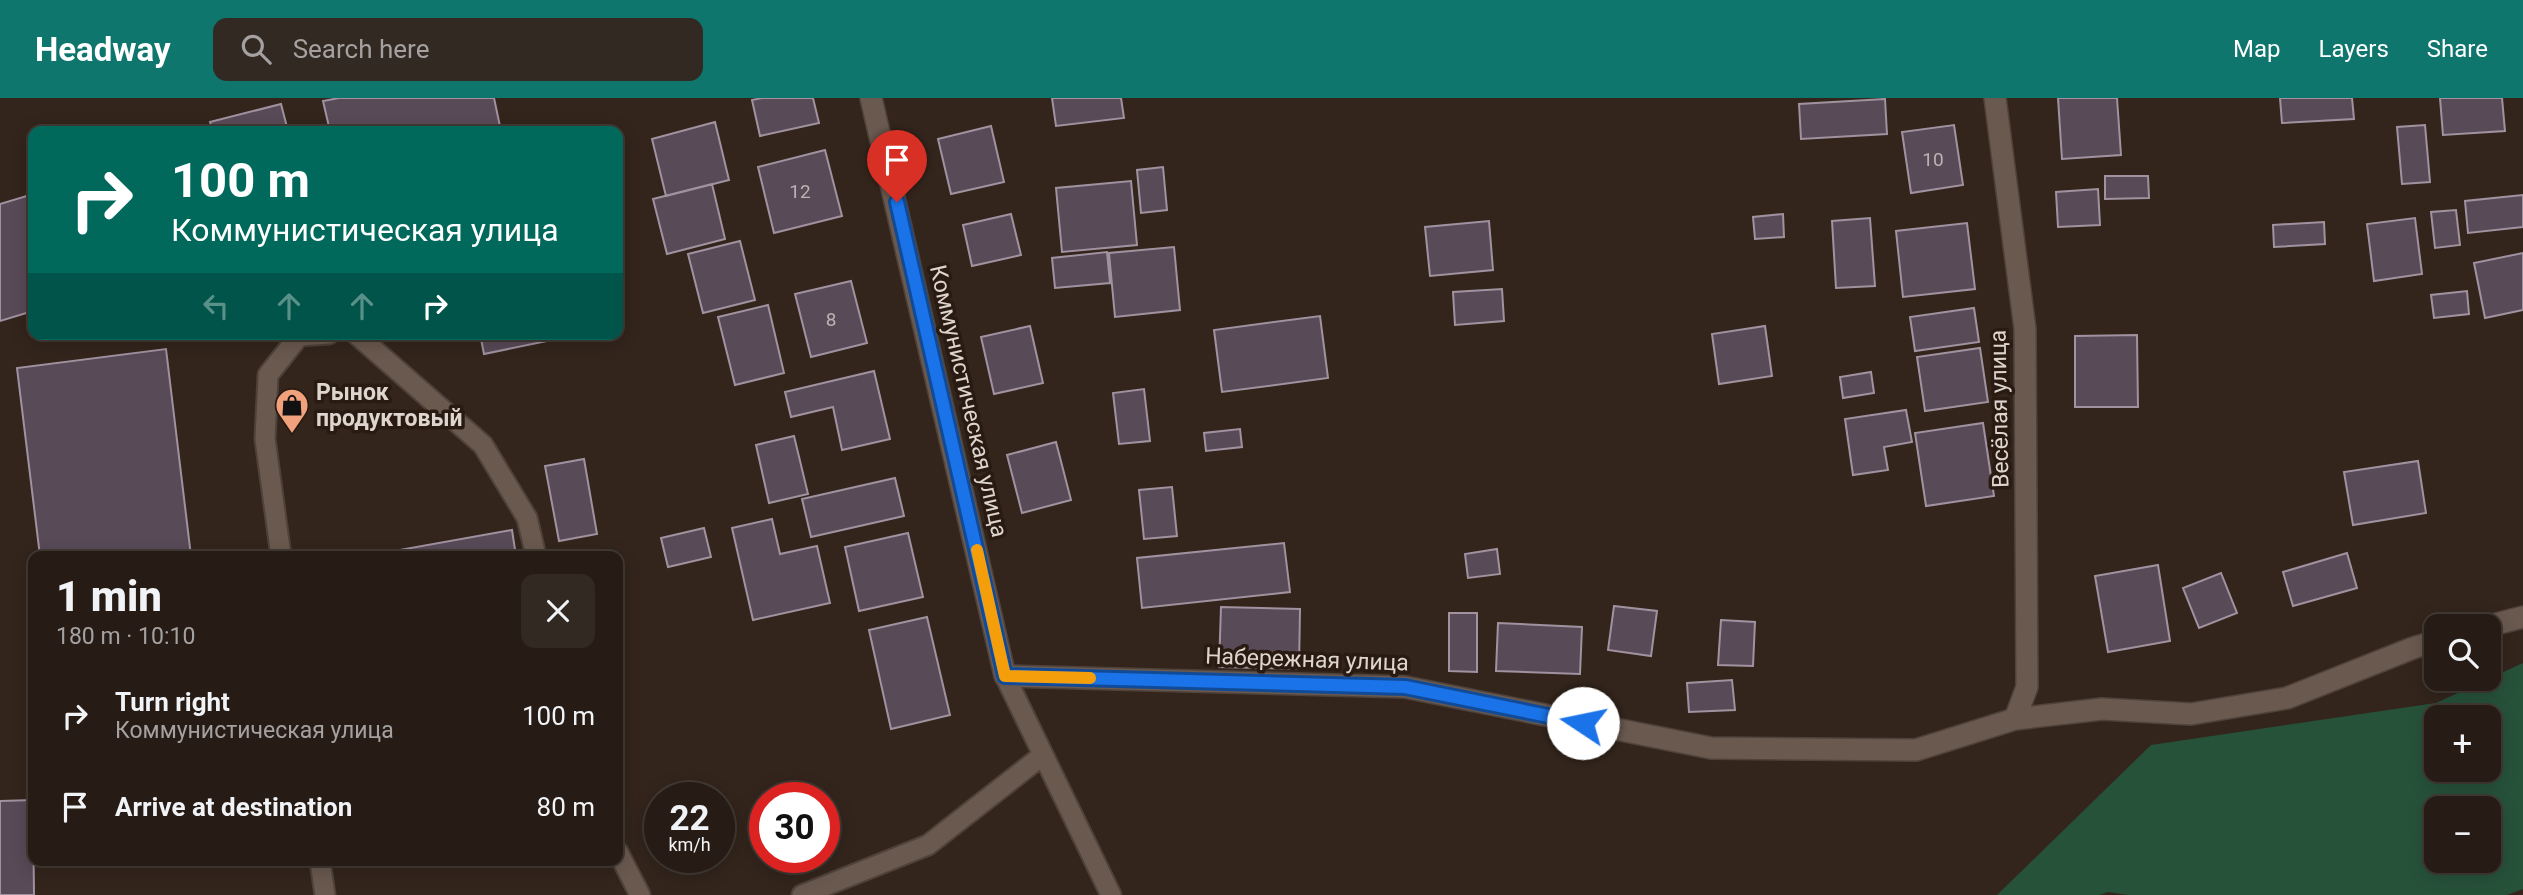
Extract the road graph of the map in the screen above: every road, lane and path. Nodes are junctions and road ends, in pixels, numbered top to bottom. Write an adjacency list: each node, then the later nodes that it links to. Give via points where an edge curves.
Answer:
1 (871, 98): 10 (street, Коммунистическая улица)
2 (1995, 98): 11 (street, Весёлая улица, via 2025,329 2027,687)
3 (296, 340): 5 (lane, via 268,374 265,439)
4 (363, 340): 6 (lane, via 483,445 527,518)
5 (280, 551)
6 (535, 551)
7 (2523, 617): 8 (street)
8 (2501, 623)
9 (2424, 645): 11 (street, Набережная улица, via 2287,698 2190,714 2102,709)
10 (1005, 676): 11 (street, Набережная улица, via 1405,687 1711,748 1916,750); 12 (lane)
11 (2015, 719)
12 (1044, 755): 17 (lane, via 928,845); 18 (lane)
13 (623, 862): 16 (lane)
14 (321, 866): 15 (lane)
15 (325, 895)
16 (640, 895)
17 (803, 895)
18 (1111, 895)

